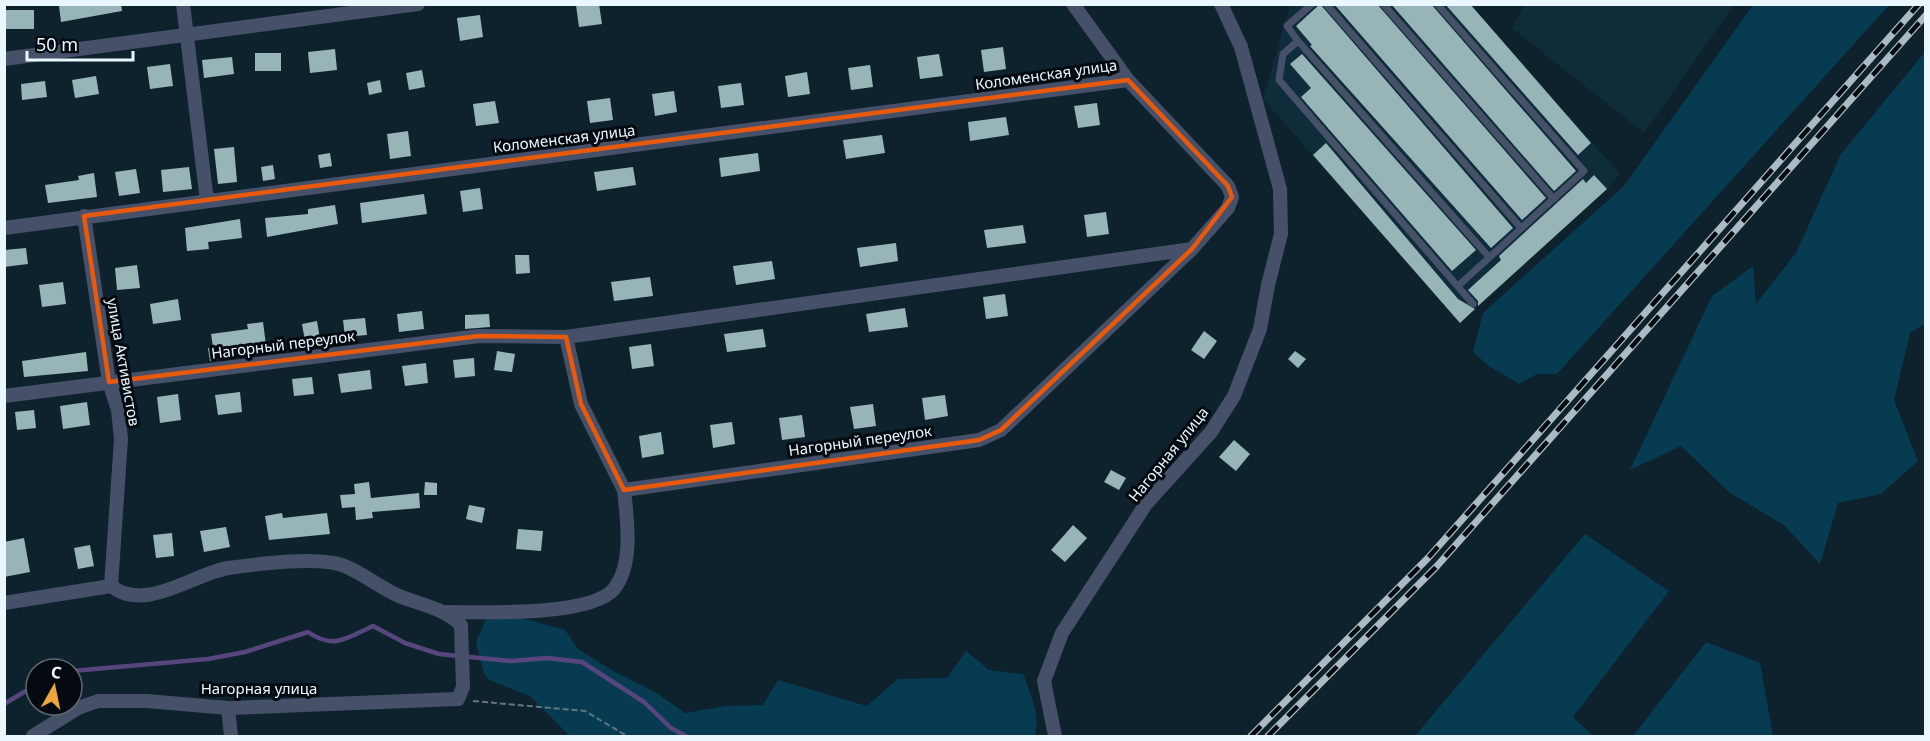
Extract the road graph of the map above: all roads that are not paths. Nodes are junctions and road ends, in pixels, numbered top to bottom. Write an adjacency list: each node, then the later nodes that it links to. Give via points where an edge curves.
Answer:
1 (183, 4): 9 (street)
2 (418, 4): 9 (street)
3 (1073, 4): 12 (street)
4 (1221, 4): 32 (street, Нагорная улица, via 1241,47 1280,189 1281,234 1260,329 1234,396 1211,432 1146,504 1062,633 1044,681)
5 (1312, 4): 10 (lane, via 1287,26)
6 (1326, 4): 17 (lane)
7 (1383, 4): 13 (lane)
8 (1437, 4): 13 (lane, via 1584,171)
9 (187, 36): 11 (street); 14 (street)
10 (1298, 41): 19 (lane); 20 (lane, via 1283,54 1279,80)
11 (4, 59)
12 (1128, 80): 14 (street, Коломенская улица); 18 (street, Нагорный переулок, via 1228,186 1232,197 1228,208)
13 (1554, 199): 17 (lane)
14 (207, 201): 15 (street, Коломенская улица)
15 (84, 216): 16 (street, Коломенская улица); 23 (street, улица Активистов)
16 (4, 228)
17 (1521, 228): 19 (lane)
18 (1192, 249): 22 (street, Нагорный переулок); 25 (street, Нагорный переулок, via 990,437)
19 (1489, 257): 20 (lane)
20 (1458, 286): 21 (lane)
21 (1473, 304)
22 (566, 337): 23 (street, Нагорный переулок, via 479,336); 25 (street, via 581,404)
23 (109, 382): 24 (street, Нагорный переулок); 26 (street, улица Активистов, via 121,439)
24 (4, 396)
25 (624, 490): 28 (street, via 628,522 625,565 613,590 581,606 529,612)
26 (111, 586): 27 (street); 28 (street, via 119,593 144,594 174,588 227,568 318,560 348,567 396,594)
27 (4, 603)
28 (447, 612): 29 (street, Нагорная улица, via 461,625 463,687 458,699)
29 (228, 708): 30 (street, Нагорная улица, via 98,701 78,708); 31 (street)
30 (33, 736)
31 (231, 736)
32 (1055, 736)

